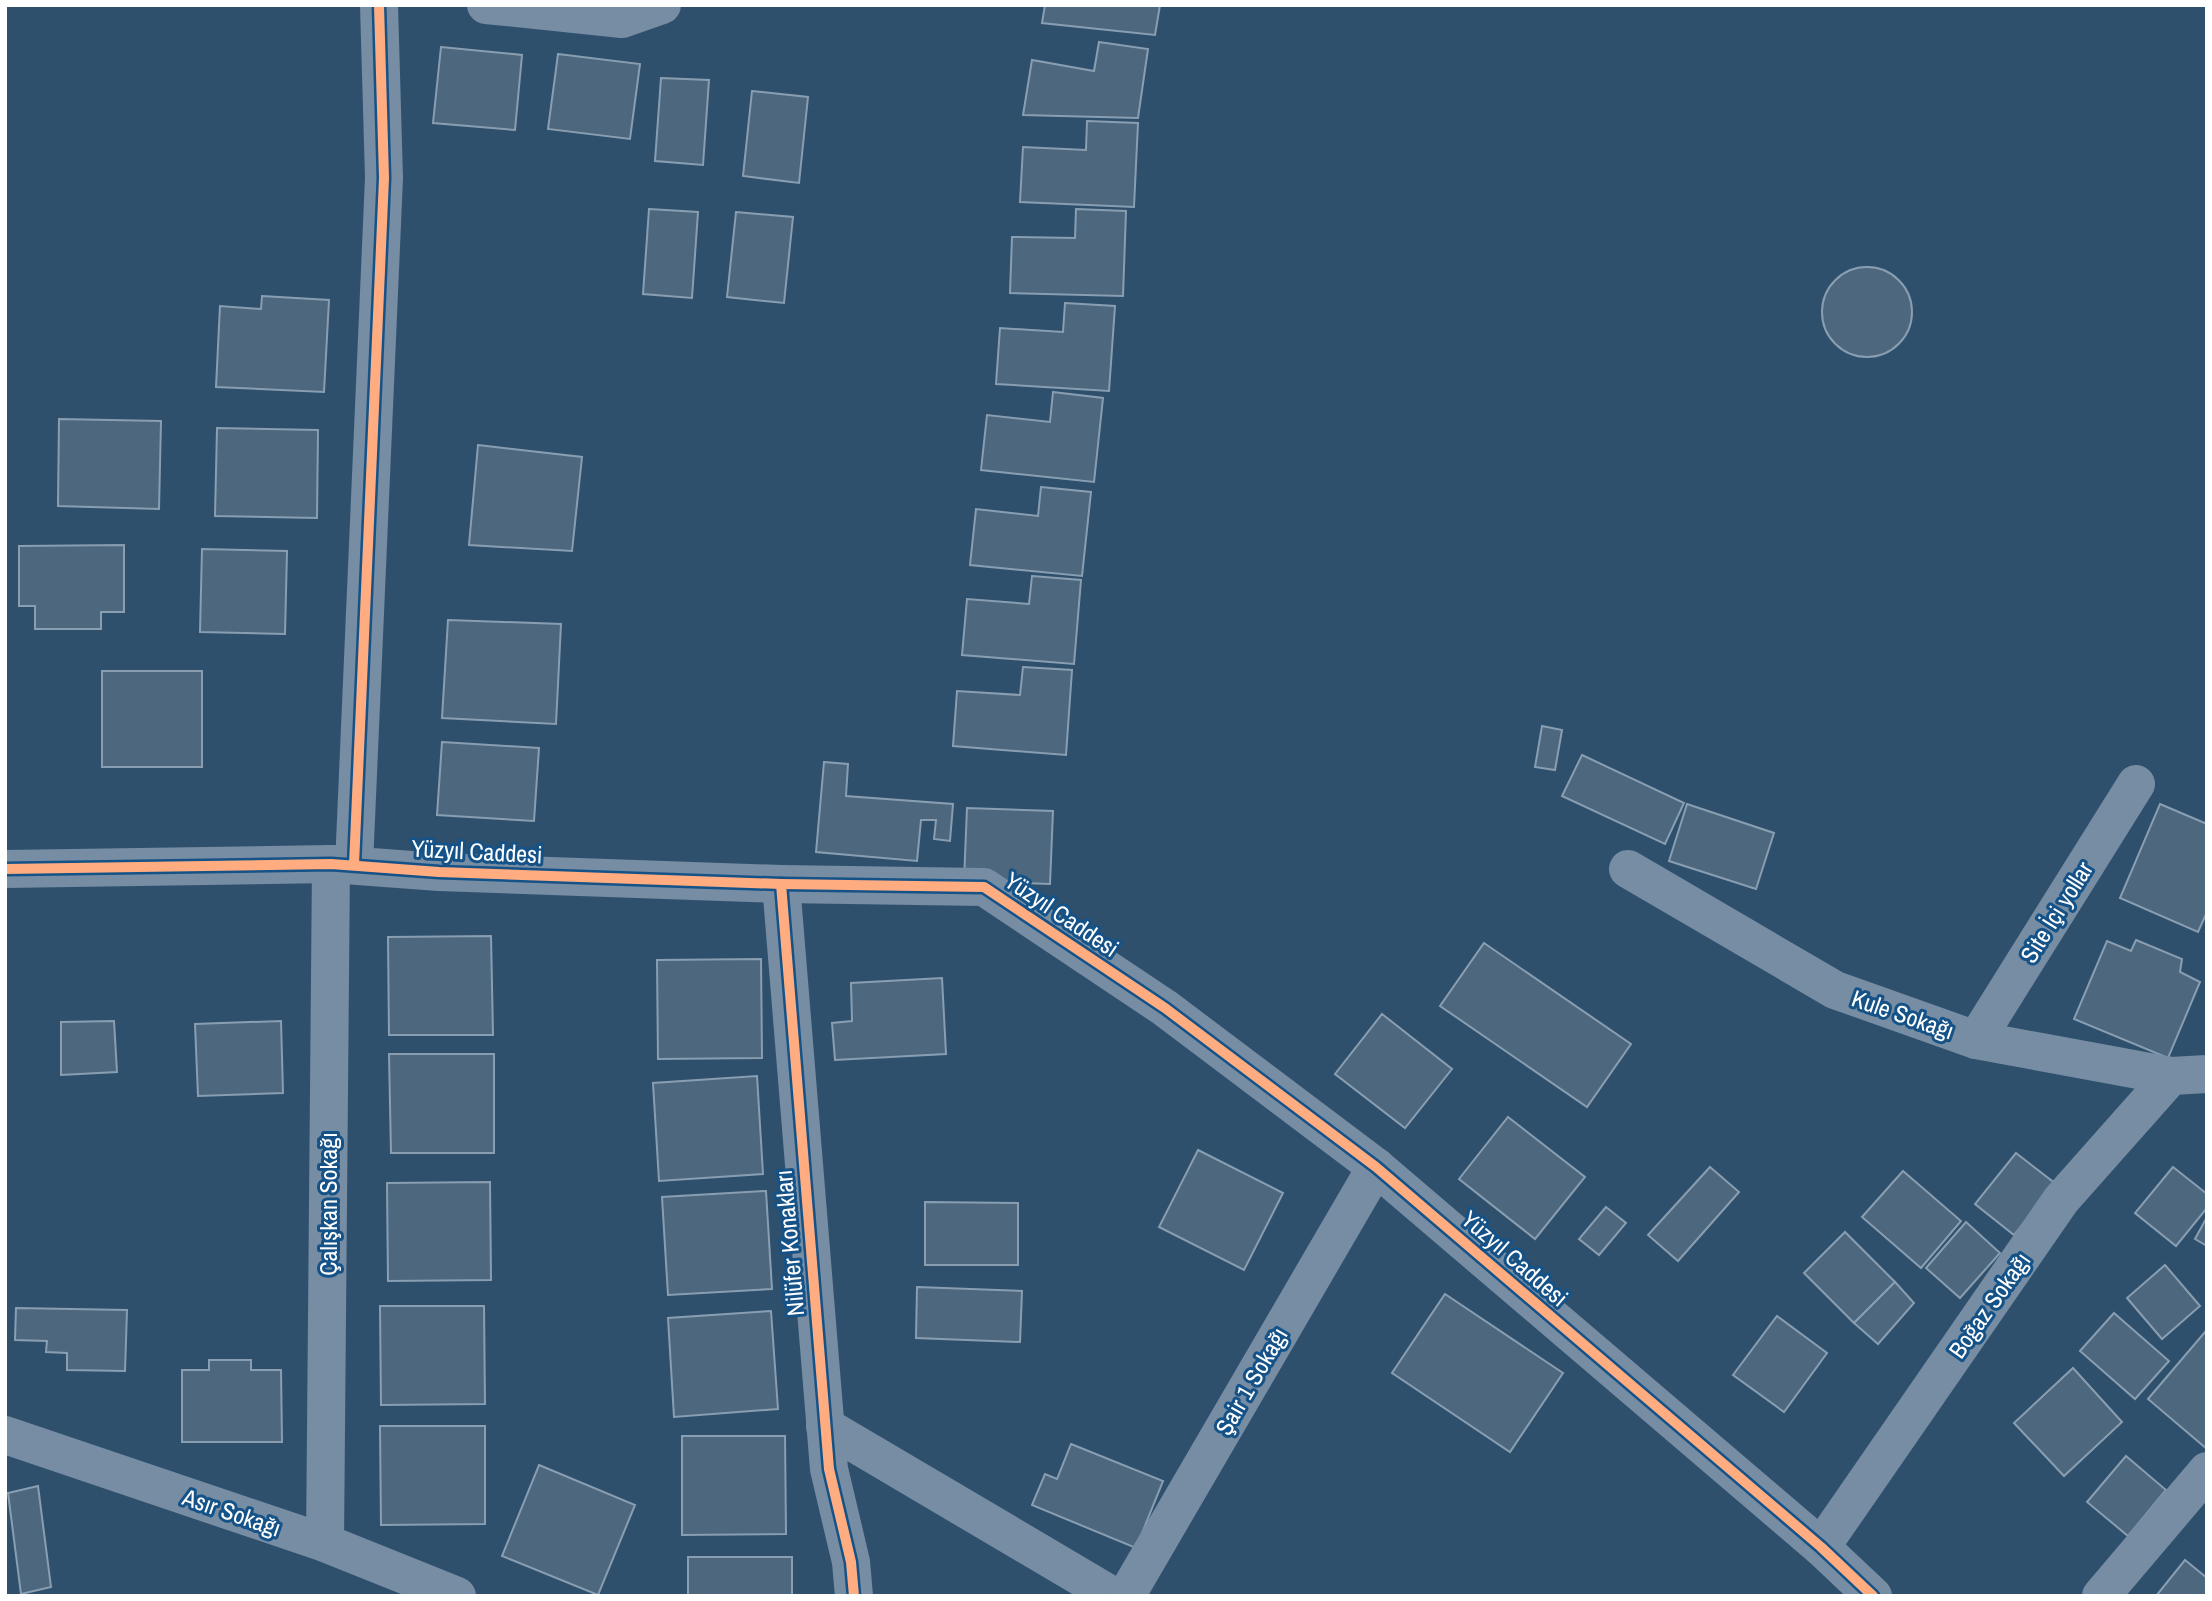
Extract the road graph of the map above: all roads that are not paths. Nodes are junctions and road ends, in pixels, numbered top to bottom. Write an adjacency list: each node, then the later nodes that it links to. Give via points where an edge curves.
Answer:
1 (379, 5): 5 (street, Çalışkan Sokağı, via 384,178)
2 (486, 5): 3 (street, via 622,19)
3 (662, 5)
4 (2136, 784): 9 (street, Site İçi yollar)
5 (342, 865): 6 (street, Yüzyıl Caddesi); 8 (street, Yüzyıl Caddesi); 15 (street, Çalışkan Sokağı)
6 (5, 869)
7 (1628, 869): 9 (street, Kule Sokağı, via 1835,990)
8 (780, 884): 11 (street, Yüzyıl Caddesi, via 984,887 1165,1008); 12 (street, Nilüfer Konakları)
9 (1976, 1040): 10 (street, Kule Sokağı)
10 (2189, 1075): 16 (street, Boğaz Sokağı, via 2061,1200)
11 (1376, 1167): 16 (street, Yüzyıl Caddesi); 20 (street, Şair 1 Sokağı)
12 (825, 1426): 18 (street, Nilüfer Konakları); 19 (street)
13 (5, 1435): 15 (street, Asır Sokağı)
14 (2207, 1471): 22 (street)
15 (325, 1543): 17 (street, Asır Sokağı)
16 (1821, 1547): 21 (street, Yüzyıl Caddesi)
17 (457, 1596)
18 (854, 1596)
19 (1113, 1596)
20 (1126, 1596)
21 (1873, 1596)
22 (2101, 1596)

